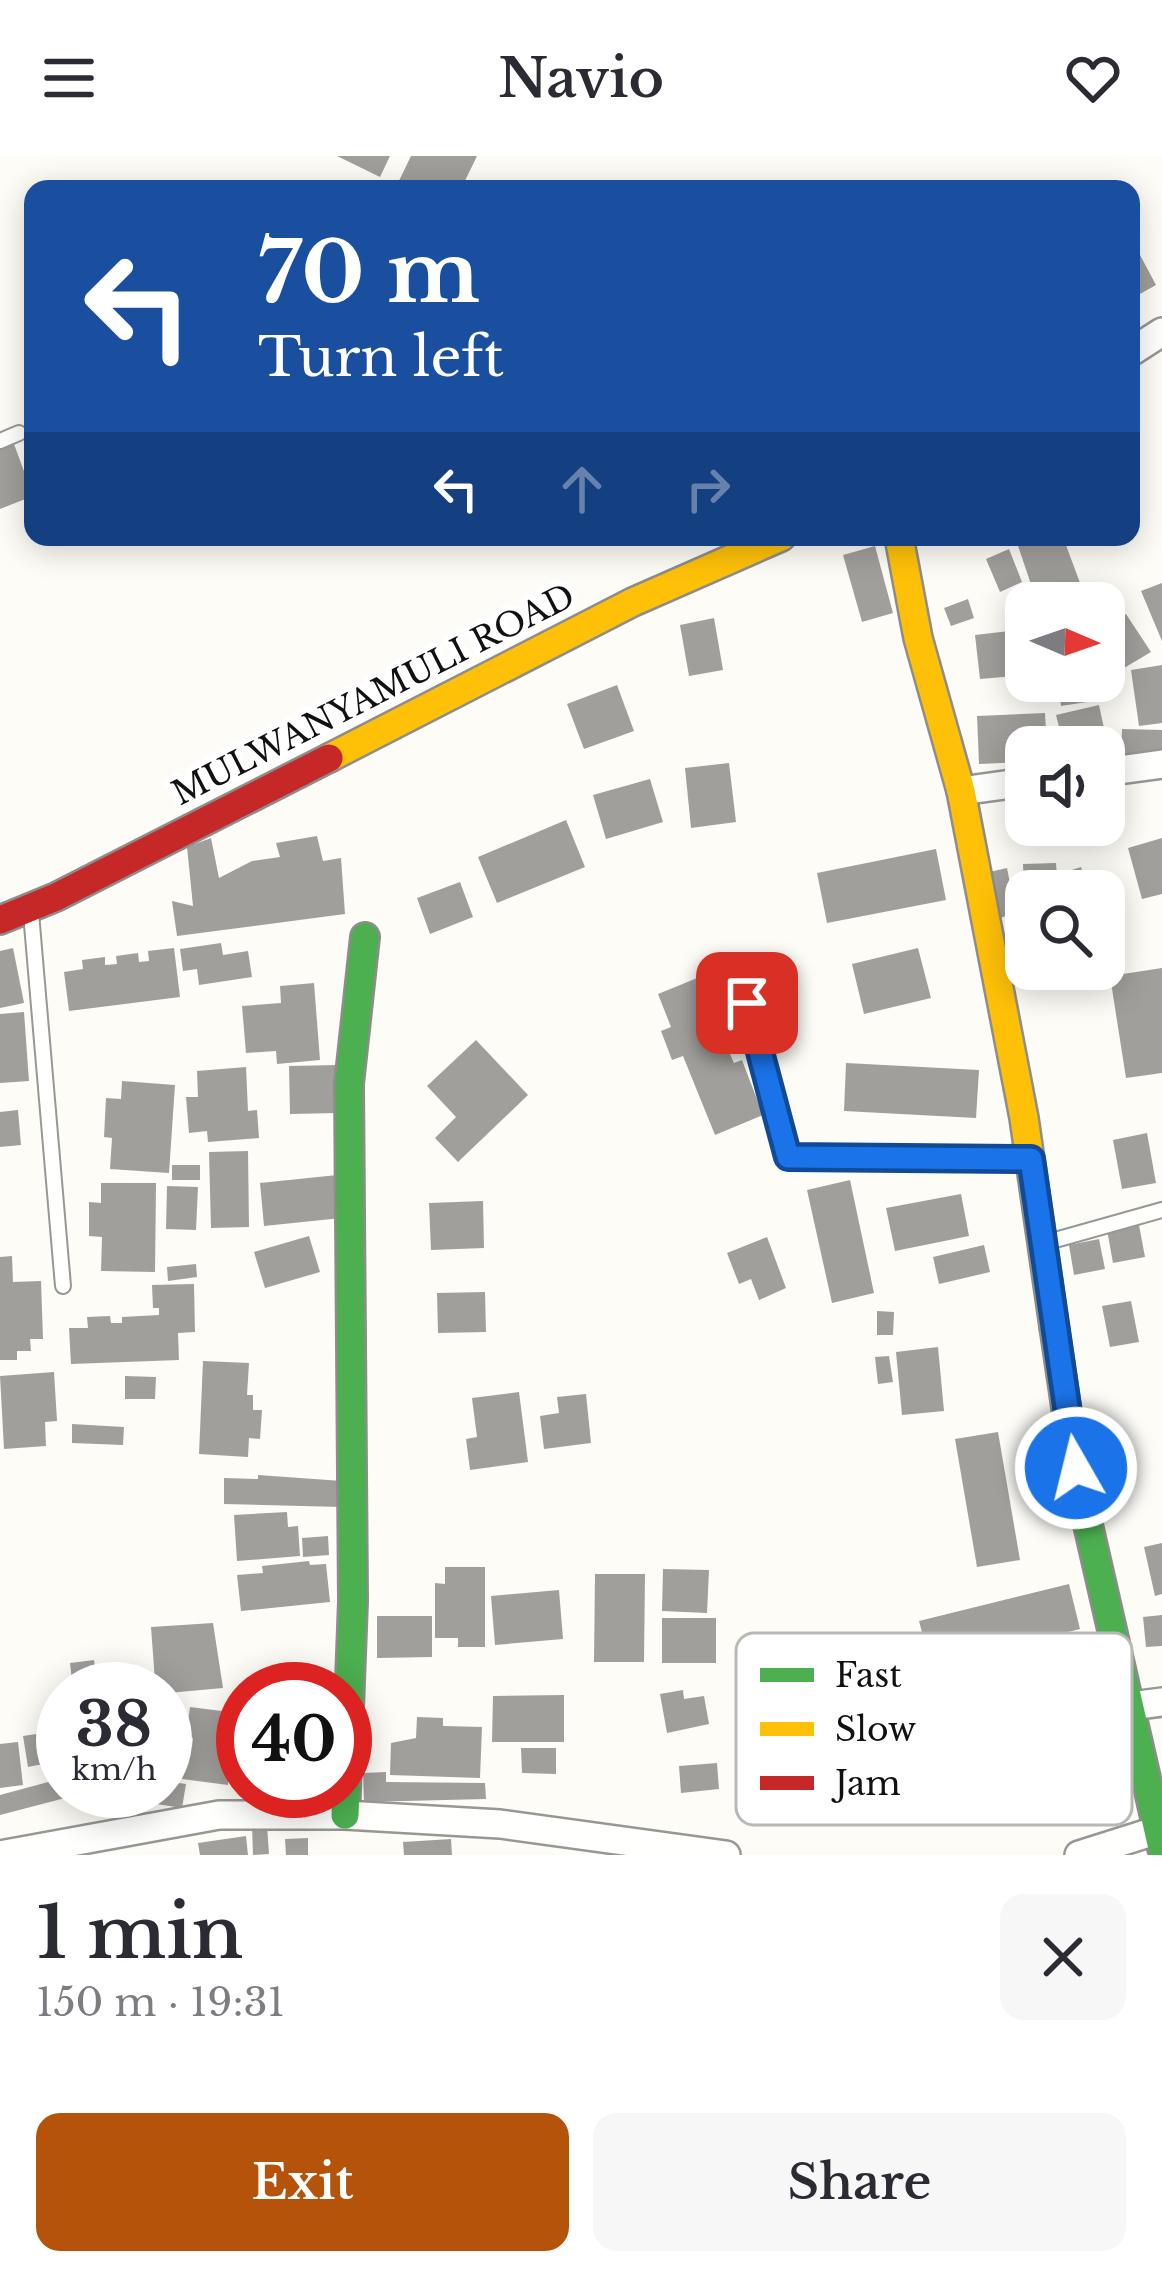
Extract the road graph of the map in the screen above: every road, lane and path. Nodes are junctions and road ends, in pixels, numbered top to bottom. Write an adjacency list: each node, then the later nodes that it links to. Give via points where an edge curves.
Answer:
1 (19, 434): 2 (lane)
2 (0, 440)
3 (761, 546): 9 (street, MULWANYAMULI ROAD, via 633,602)
4 (901, 546): 8 (street)
5 (1162, 764): 6 (street)
6 (1125, 769)
7 (1005, 785): 8 (street)
8 (961, 791): 13 (street)
9 (30, 908): 10 (street, MULWANYAMULI ROAD); 16 (lane)
10 (0, 920)
11 (364, 937): 18 (street, via 349,1084)
12 (747, 1003): 13 (lane, via 788,1157)
13 (1031, 1159): 15 (street)
14 (1162, 1210): 15 (lane)
15 (1043, 1244): 17 (street, via 1076,1468)
16 (63, 1286)
17 (1114, 1633)
18 (350, 1662)
19 (1162, 1702): 20 (street)
20 (1132, 1706)
21 (1132, 1711): 24 (street)
22 (216, 1816): 25 (street)
23 (372, 1816): 26 (street, via 594,1834)
24 (1160, 1839): 27 (street)
25 (0, 1855)
26 (726, 1855)
27 (1079, 1855)

